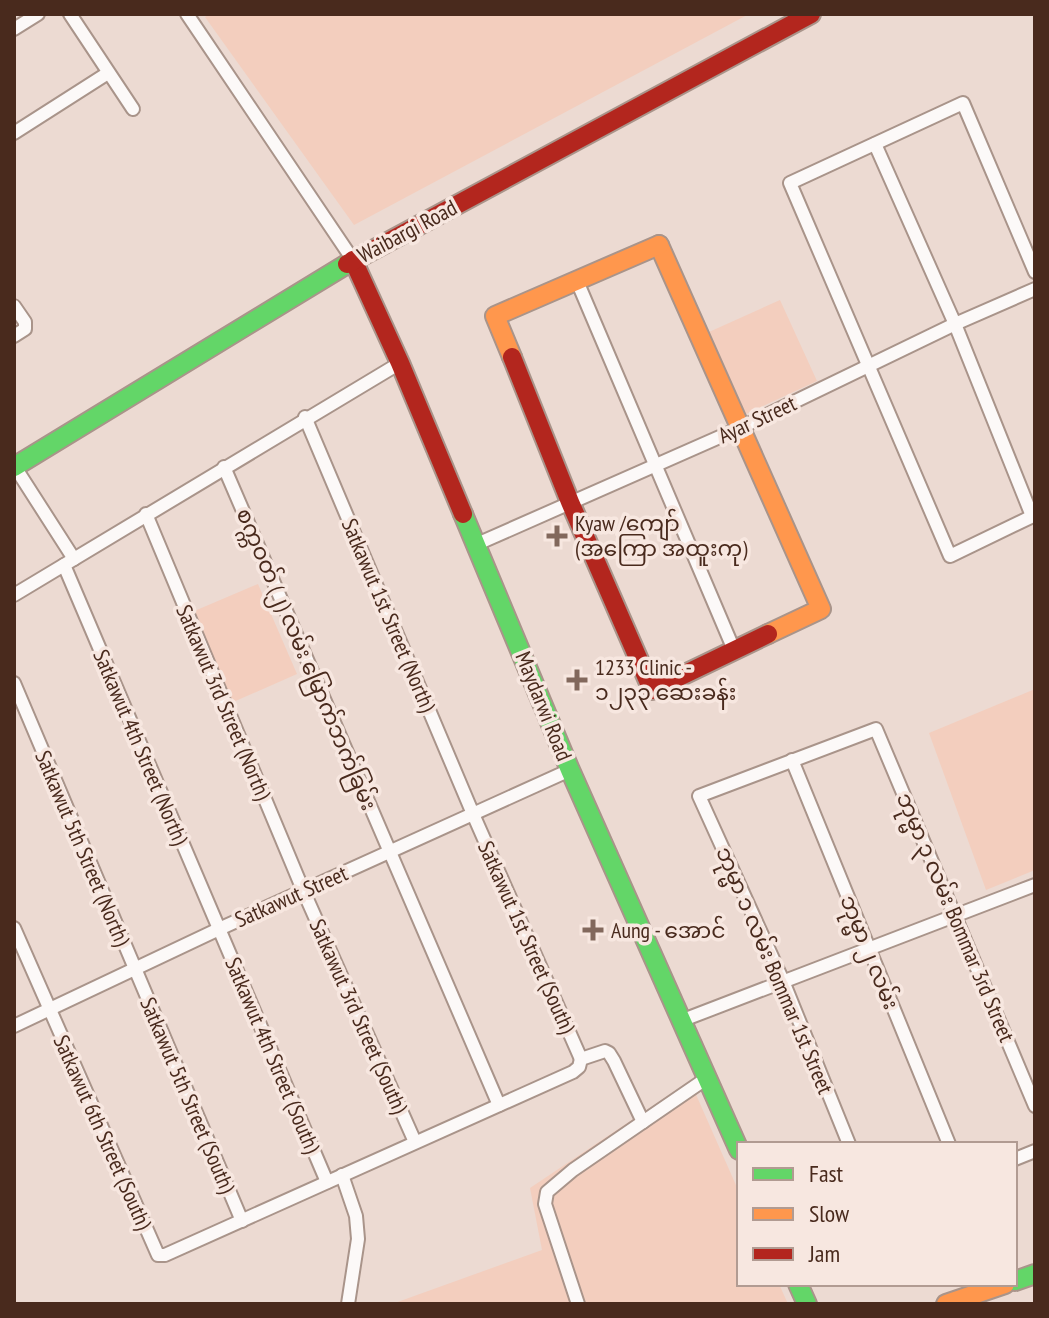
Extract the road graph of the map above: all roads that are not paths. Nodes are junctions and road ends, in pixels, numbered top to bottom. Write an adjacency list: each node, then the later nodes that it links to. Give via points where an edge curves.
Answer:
1 (38, 14): 5 (street)
2 (70, 14): 6 (street)
3 (811, 14): 10 (street, Waibargi Road)
4 (192, 17): 10 (street)
5 (14, 29)
6 (108, 73): 7 (street); 8 (street)
7 (133, 109)
8 (14, 133)
9 (875, 144): 11 (street, via 963,103); 15 (street); 18 (street, via 790,183)
10 (353, 260): 17 (street, Maydarwi Road); 22 (street, Waibargi Road)
11 (1035, 272)
12 (577, 281): 20 (street, via 659,245); 21 (street); 24 (street, via 495,316)
13 (1035, 289): 15 (street, Ayar Street)
14 (14, 306): 16 (street, via 25,329)
15 (955, 324): 18 (street, Ayar Street); 26 (street)
16 (14, 336)
17 (400, 363): 19 (street); 27 (street, Maydarwi Road)
18 (868, 366): 20 (street, Ayar Street); 26 (street, via 950,556)
19 (305, 417): 23 (street); 34 (street, Satkawut 1st Street (North))
20 (740, 428): 21 (street, Ayar Street); 30 (street, via 821,609)
21 (656, 464): 24 (street, Ayar Street); 30 (street)
22 (14, 467): 28 (street, Satkawut 4th Street (North))
23 (224, 467): 25 (street); 35 (street, စက္ကဝတ် (၂) လမ်း မြောက်ဘက်ခြမ်း)
24 (570, 502): 27 (street, Ayar Street); 30 (street, via 652,690)
25 (146, 514): 28 (street); 37 (street, Satkawut 3rd Street (North))
26 (1034, 516)
27 (477, 544): 33 (street, Maydarwi Road)
28 (69, 562): 29 (street); 40 (street, Satkawut 4th Street (North))
29 (14, 595)
30 (734, 650)
31 (14, 683): 42 (street, Satkawut 5th Street (North))
32 (792, 760): 38 (street, ဘုမ္မာ ၃ လမ်း Bommar 3rd Street, via 876,729); 41 (street, ဘုမ္မာ ၂ လမ်း); 43 (street, ဘုမ္မာ ၁ လမ်း Bommar 1st Street, via 699,796)
33 (570, 770): 34 (street, Satkawut Street); 45 (street, Maydarwi Road)
34 (473, 814): 35 (street, Satkawut Street); 47 (street, Satkawut 1st Street (South))
35 (391, 852): 37 (street, Satkawut Street); 49 (street, စက္ကဝတ် (၂) လမ်း မြောက်ဘက်ခြမ်း)
36 (1035, 885): 38 (street)
37 (303, 890): 40 (street, Satkawut Street); 52 (street, Satkawut 3rd Street (South))
38 (957, 916): 41 (street); 50 (street, ဘုမ္မာ ၃ လမ်း Bommar 3rd Street)
39 (14, 928): 44 (street, Satkawut 6th Street (South))
40 (219, 929): 42 (street, Satkawut Street); 57 (street, Satkawut 4th Street (South))
41 (868, 948): 43 (street); 54 (street, ဘုမ္မာ ၂ လမ်း)
42 (134, 968): 44 (street, Satkawut Street); 58 (street, Satkawut 5th Street (South))
43 (783, 981): 45 (street); 53 (street, ဘုမ္မာ ၁ လမ်း Bommar 1st Street)
44 (49, 1009): 46 (street, Satkawut Street); 58 (street, Satkawut 6th Street (South), via 158,1255)
45 (683, 1020): 48 (street, Maydarwi Road)
46 (14, 1026)
47 (581, 1059): 49 (street, via 573,1072); 51 (street, via 609,1053)
48 (707, 1078): 51 (street); 55 (street, Maydarwi Road)
49 (499, 1105): 52 (street)
50 (1035, 1106)
51 (643, 1122): 61 (street, via 547,1192 545,1204)
52 (415, 1142): 56 (street)
53 (848, 1142)
54 (948, 1142)
55 (737, 1146)
56 (342, 1175): 57 (street); 60 (street, via 358,1239)
57 (327, 1182): 58 (street)
58 (242, 1221)
59 (999, 1286): 62 (street)
60 (348, 1304)
61 (578, 1304)
62 (946, 1304)

